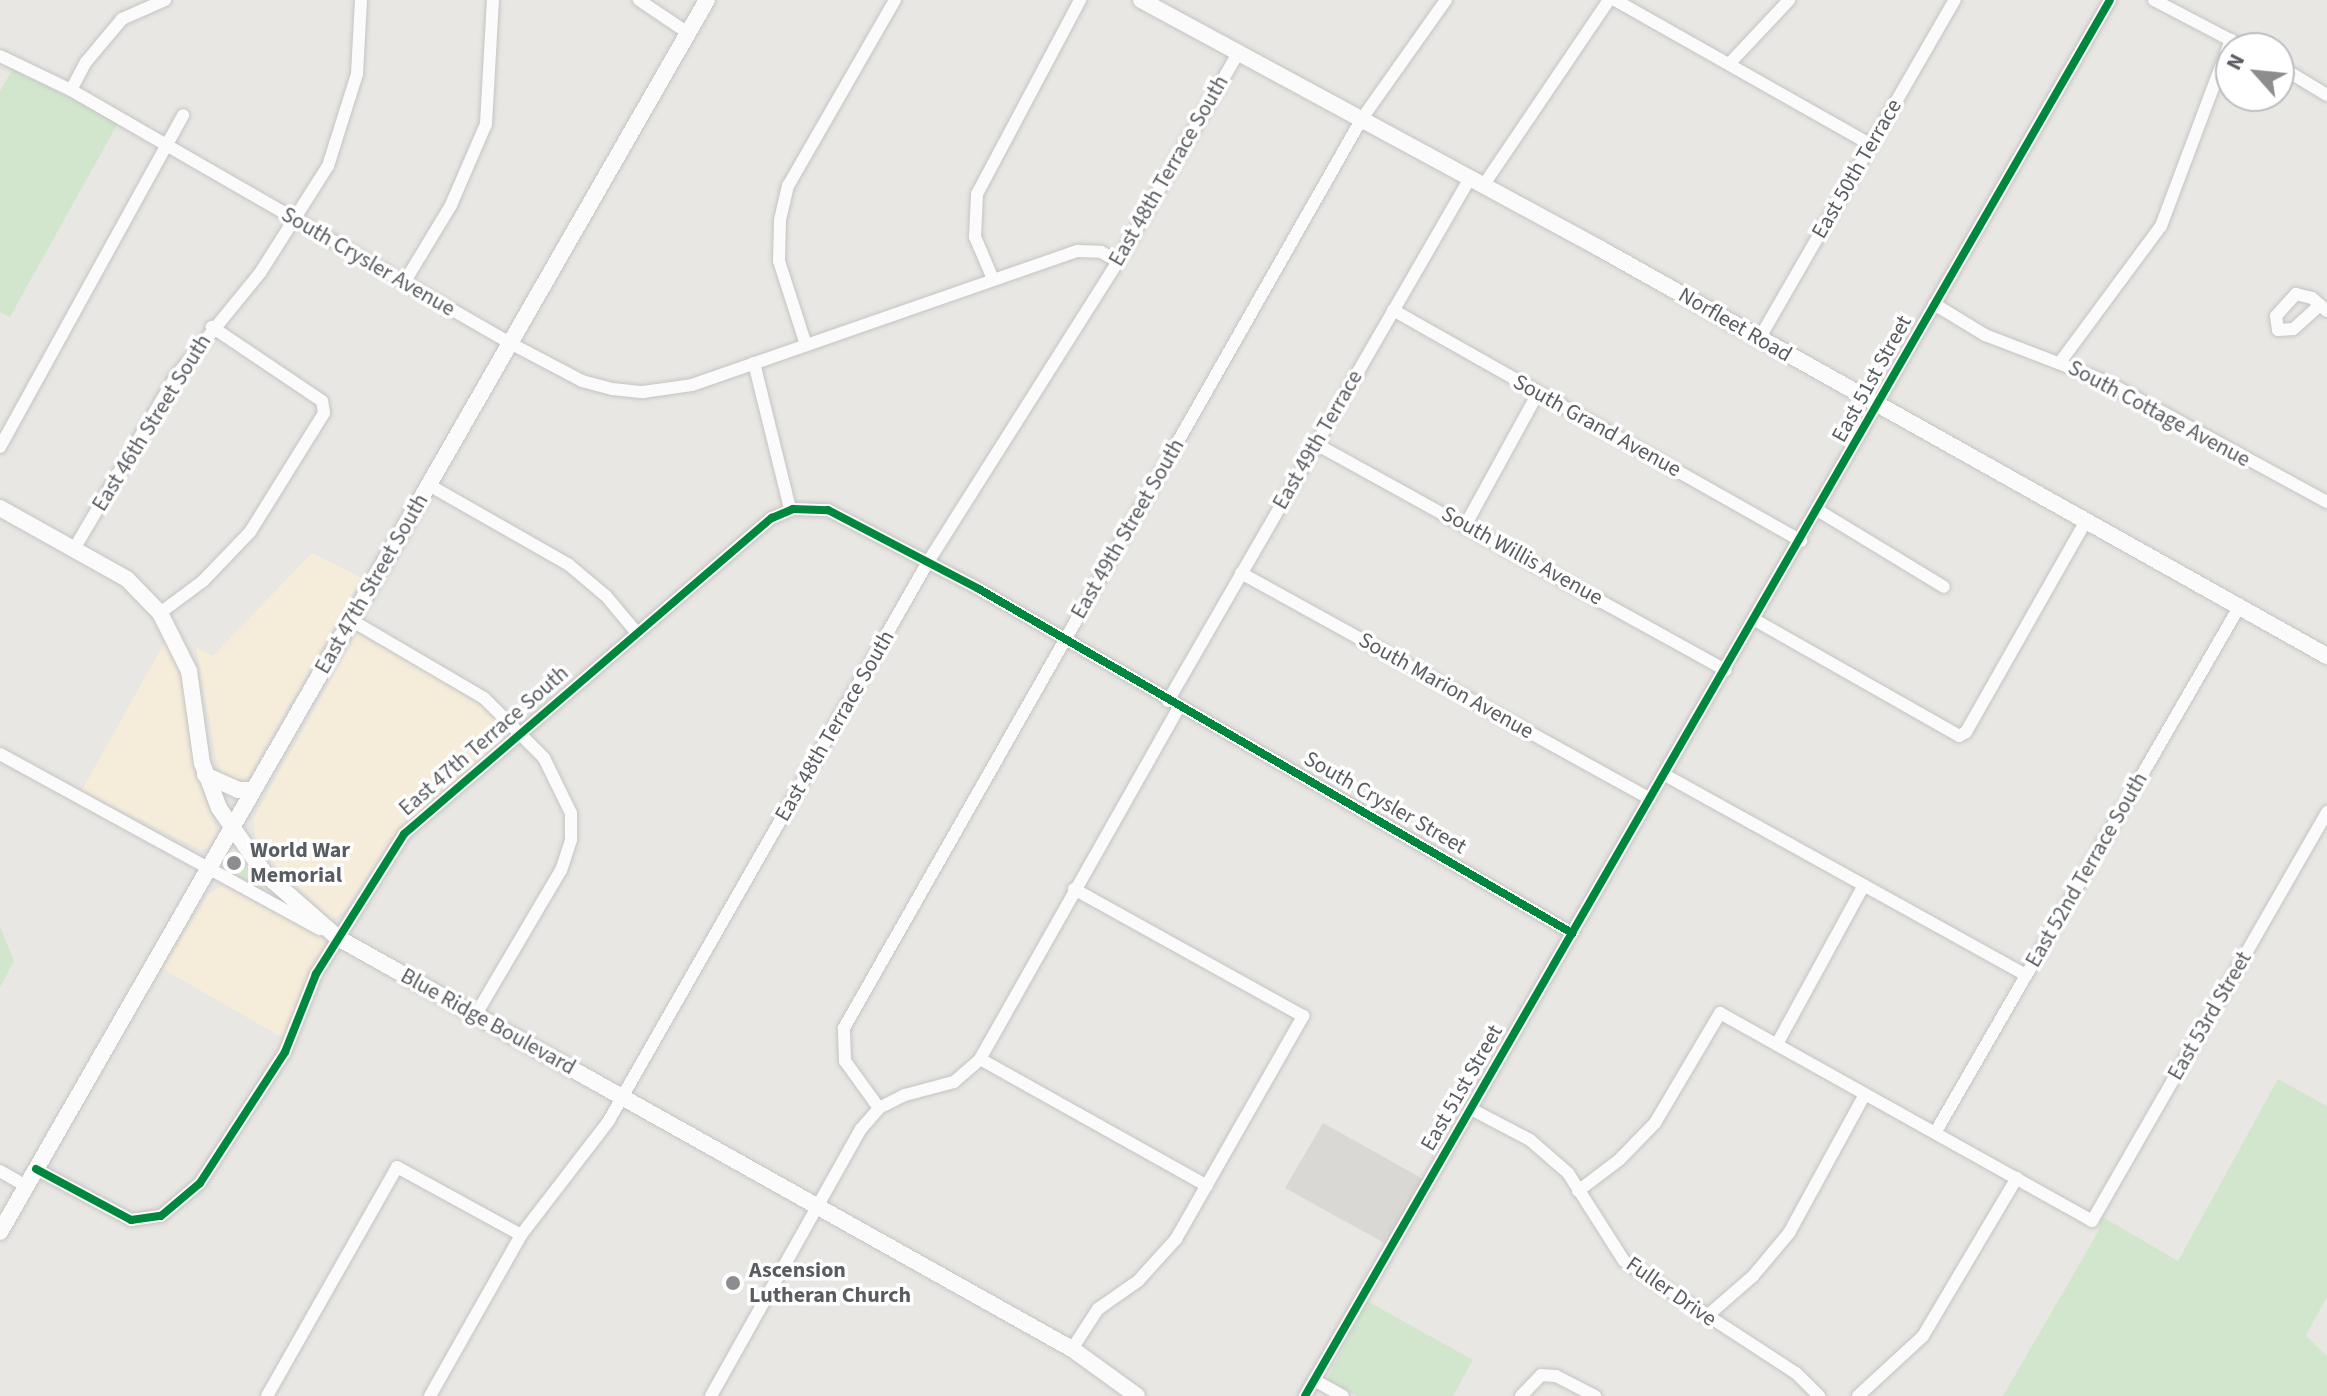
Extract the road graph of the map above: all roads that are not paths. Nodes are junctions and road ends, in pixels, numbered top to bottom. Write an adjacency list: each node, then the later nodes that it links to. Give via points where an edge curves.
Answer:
1 (165, 0): 22 (street, via 122,19 86,62)
2 (361, 0): 29 (street, East 46th Street South, via 361,41 350,107 328,166)
3 (493, 0): 32 (street, via 486,124 451,205)
4 (639, 0): 16 (street)
5 (707, 0): 16 (street, East 47th Street South)
6 (895, 0): 38 (street, via 788,186 779,261)
7 (1080, 0): 31 (street, via 977,194 975,237)
8 (1141, 0): 17 (street, Norfleet Road)
9 (1446, 0): 25 (street, East 49th Street South)
10 (1612, 0): 19 (street); 28 (street, East 49th Terrace)
11 (1789, 0): 19 (street)
12 (1955, 0): 26 (street, East 50th Terrace)
13 (2110, 0): 33 (street, East 51st Street)
14 (2154, 0): 15 (street)
15 (2216, 32)
16 (688, 33): 37 (street, East 47th Street South)
17 (1238, 53): 25 (street, Norfleet Road); 30 (street, East 48th Terrace South)
18 (0, 56): 22 (street, South Crysler Avenue)
19 (1729, 64): 26 (street)
20 (2295, 76): 23 (street)
21 (2215, 83): 39 (street, via 2161,226)
22 (71, 90): 27 (street, South Crysler Avenue)
23 (2327, 95)
24 (183, 115): 27 (street)
25 (1361, 120): 28 (street, Norfleet Road); 62 (street, East 49th Street South)
26 (1871, 145): 36 (street, East 50th Terrace)
27 (168, 147): 29 (street, South Crysler Avenue); 44 (street)
28 (1476, 182): 34 (street, East 49th Terrace); 36 (street, Norfleet Road)
29 (296, 221): 32 (street, South Crysler Avenue); 35 (street, East 46th Street South, via 260,273)
30 (1118, 261): 31 (street, South Crysler Avenue, via 1101,252 1077,251); 54 (street, East 48th Terrace South)
31 (993, 279): 38 (street, South Crysler Avenue)
32 (404, 283): 37 (street, South Crysler Avenue)
33 (1934, 304): 39 (street, South Cottage Avenue, via 1985,335); 42 (street, East 51st Street)
34 (1393, 310): 41 (street, South Grand Avenue); 43 (street, East 49th Terrace)
35 (212, 327): 53 (street, East 46th Street South, via 176,376); 58 (street, via 322,401 324,413 250,532 203,581)
36 (1759, 339): 42 (street, Norfleet Road)
37 (510, 343): 40 (street, South Crysler Avenue, via 582,381 643,392 692,385); 45 (street, East 47th Street South)
38 (806, 345): 40 (street, South Crysler Avenue)
39 (2061, 361): 46 (street, South Cottage Avenue)
40 (754, 363): 48 (street)
41 (1538, 393): 51 (street); 52 (street, South Grand Avenue)
42 (1877, 406): 49 (street, East 51st Street); 50 (street, Norfleet Road)
43 (1316, 444): 51 (street, South Willis Avenue); 55 (street, East 49th Terrace)
44 (0, 447)
45 (429, 485): 59 (street, East 47th Street South); 61 (street, via 569,565 606,596)
46 (2327, 502)
47 (0, 508): 53 (street, Blue Ridge Boulevard)
48 (790, 509): 54 (street, South Crysler Street, via 828,510); 61 (street, East 47th Terrace South, via 772,518)
49 (1819, 511): 52 (street, East 51st Street); 56 (street)
50 (2086, 521): 57 (street, Norfleet Road); 60 (street, via 1959,736)
51 (1466, 524): 64 (street, South Willis Avenue)
52 (1801, 541): 60 (street, East 51st Street)
53 (74, 549): 58 (street, Blue Ridge Boulevard, via 127,579)
54 (928, 562): 62 (street, South Crysler Street); 84 (street, East 48th Terrace South)
55 (1241, 573): 65 (street, East 49th Terrace); 71 (street, South Marion Avenue)
56 (1944, 587)
57 (2239, 607): 63 (street, Norfleet Road); 79 (street, East 52nd Terrace South)
58 (160, 613): 68 (street, Blue Ridge Boulevard, via 189,671)
59 (351, 620): 66 (street, via 484,698); 70 (street, East 47th Street South)
60 (1755, 620): 64 (street, East 51st Street)
61 (637, 633): 66 (street, East 47th Terrace South)
62 (1065, 640): 65 (street, South Crysler Street); 85 (street, East 49th Street South, via 844,1028 845,1061)
63 (2327, 656)
64 (1726, 670): 69 (street, East 51st Street)
65 (1173, 704): 76 (street, East 49th Terrace); 77 (street, South Crysler Street)
66 (522, 732): 78 (street, East 47th Terrace South, via 404,834); 80 (street, via 564,789 571,840 561,870)
67 (0, 754): 74 (street)
68 (205, 775): 70 (street, via 238,790); 73 (street, Blue Ridge Boulevard)
69 (1665, 775): 71 (street, East 51st Street); 75 (street)
70 (253, 790): 73 (street, East 47th Street South)
71 (1650, 799): 77 (street, East 51st Street)
72 (2327, 812): 90 (street, East 53rd Street, via 2092,1221)
73 (232, 827): 74 (street, East 47th Street South); 78 (street, Blue Ridge Boulevard, via 265,874)
74 (208, 870): 78 (street); 88 (street, East 47th Street South)
75 (1864, 885): 79 (street); 81 (street)
76 (1074, 889): 82 (street, East 49th Terrace); 92 (street, via 1303,1016)
77 (1572, 933): 86 (street, East 51st Street)
78 (338, 938): 80 (street, Blue Ridge Boulevard); 88 (street, East 47th Terrace South, via 316,974 285,1052 200,1183 161,1216 131,1220)
79 (2026, 975): 87 (street, East 52nd Terrace South)
80 (475, 1016): 84 (street, Blue Ridge Boulevard)
81 (1777, 1044): 83 (street); 93 (street, via 1723,1014 1655,1123)
82 (980, 1059): 85 (street, East 49th Terrace, via 954,1082); 92 (street)
83 (1865, 1094): 87 (street); 97 (street, via 1789,1233 1753,1276)
84 (621, 1096): 94 (street, Blue Ridge Boulevard); 96 (street, East 48th Terrace South, via 593,1147)
85 (879, 1108): 94 (street, via 861,1129)
86 (1471, 1109): 93 (street, Fuller Drive, via 1544,1150); 99 (street, East 51st Street)
87 (1935, 1133): 90 (street)
88 (36, 1169): 91 (street, East 47th Street South)
89 (0, 1171): 91 (street)
90 (2017, 1178): 109 (street, via 1923,1336)
91 (26, 1186): 95 (street, East 47th Street South)
92 (1207, 1186): 98 (street, via 1162,1258 1098,1309)
93 (1578, 1191): 97 (street, Fuller Drive, via 1624,1261)
94 (820, 1206): 98 (street, Blue Ridge Boulevard); 103 (street)
95 (0, 1232)
96 (521, 1235): 101 (street, via 397,1167); 102 (street, East 48th Terrace South)
97 (1706, 1317): 108 (street, Fuller Drive, via 1796,1373)
98 (1072, 1349): 100 (street, Blue Ridge Boulevard)
99 (1314, 1380): 104 (street, East 51st Street); 105 (street)
100 (1133, 1395)
101 (267, 1396)
102 (430, 1396)
103 (711, 1396)
104 (1305, 1396)
105 (1343, 1396)
106 (1521, 1396): 107 (street, via 1541,1375 1556,1376)
107 (1595, 1396)
108 (1819, 1396)
109 (1858, 1396)

